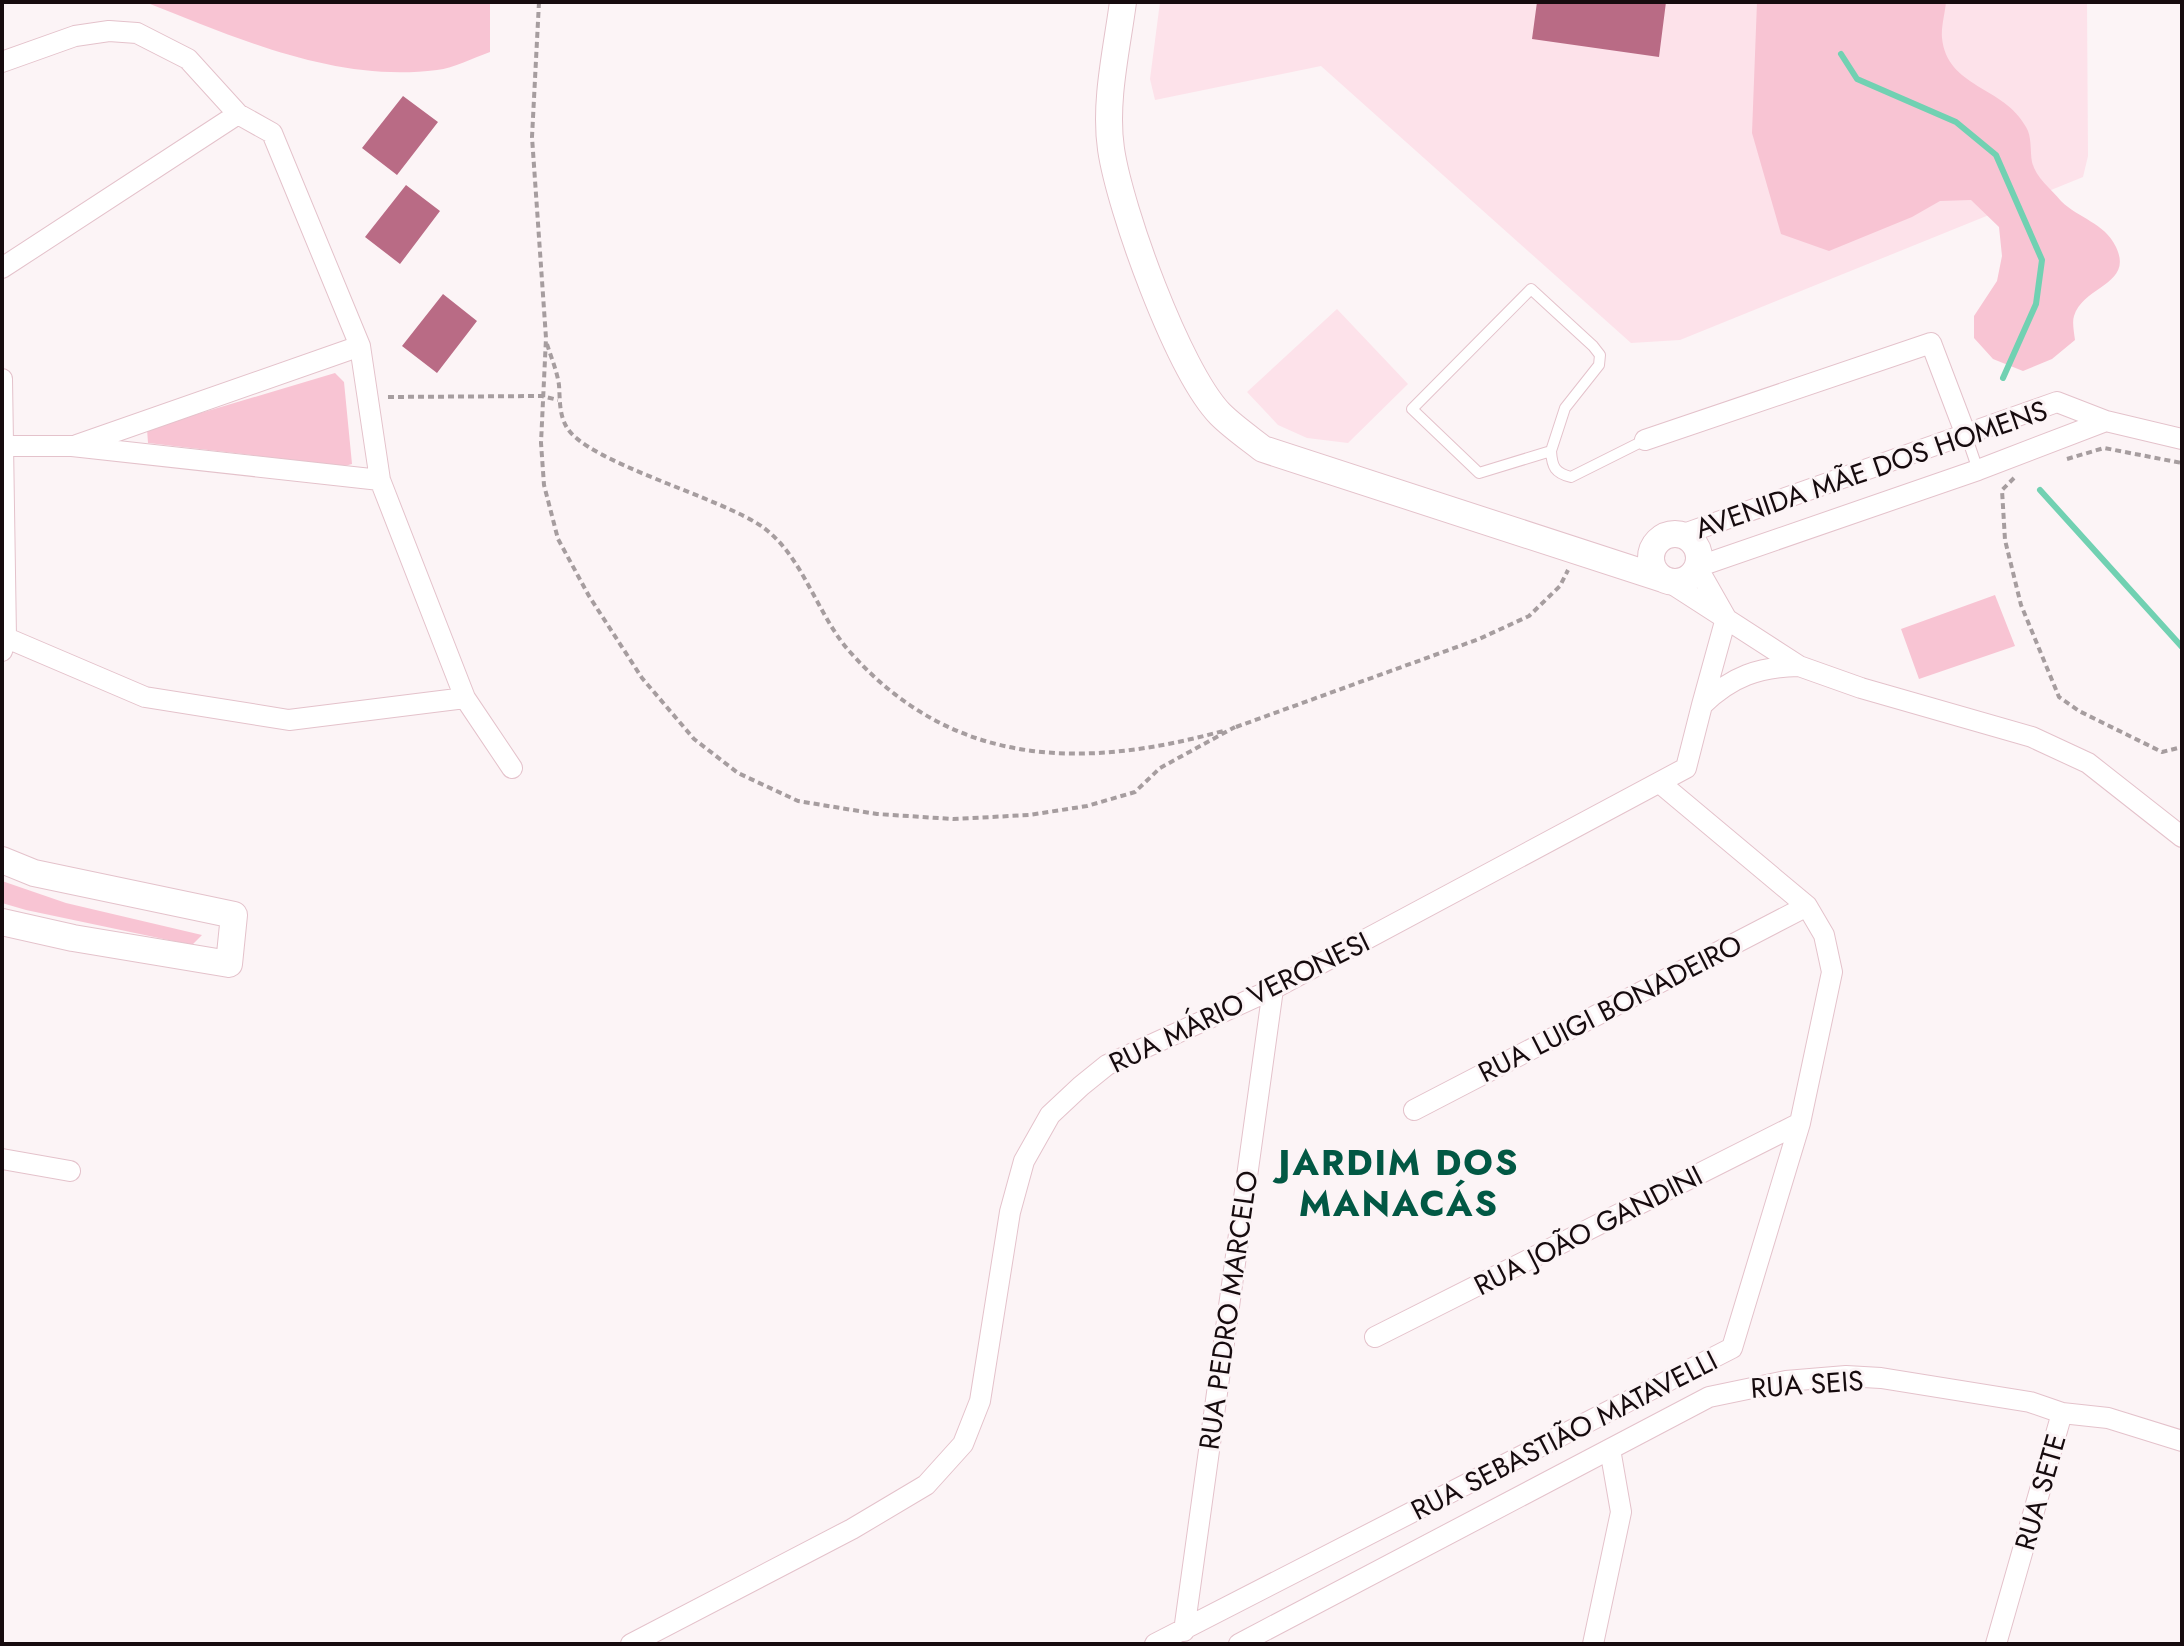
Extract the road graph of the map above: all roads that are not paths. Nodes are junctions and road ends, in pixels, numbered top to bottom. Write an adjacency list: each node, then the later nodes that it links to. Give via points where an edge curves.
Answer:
1 (1123, 2): 18 (street, via 1110,146 1119,187 1151,281 1183,352 1219,413 1263,449)
2 (2, 62): 3 (street, via 75,36 137,33 188,59)
3 (238, 114): 4 (street); 5 (street, via 272,133)
4 (2, 268)
5 (360, 346): 12 (street); 15 (street)
6 (2, 379): 11 (street)
7 (2106, 421): 8 (street, AVENIDA MÃE DOS HOMENS, via 2057,402); 9 (street, AVENIDA MÃE DOS HOMENS); 14 (street, AVENIDA MÃE DOS HOMENS)
8 (1966, 435): 10 (street, via 1931,343); 14 (lane); 16 (street, AVENIDA MÃE DOS HOMENS)
9 (2182, 439)
10 (1645, 440): 13 (lane, via 1571,477 1552,465)
11 (4, 446): 12 (street); 22 (street)
12 (72, 446): 15 (street)
13 (1551, 451): 13 (lane, via 1565,408 1599,365 1600,355 1531,289 1412,409 1479,473)
14 (1978, 470): 19 (street, AVENIDA MÃE DOS HOMENS)
15 (380, 480): 24 (street)
16 (1681, 535): 17 (street, via 1665,536); 19 (street, via 1694,544)
17 (1653, 546): 18 (street); 20 (street, via 1654,570)
18 (1605, 560): 20 (street)
19 (1697, 567): 20 (street, via 1688,578); 21 (street)
20 (1666, 580): 21 (street)
21 (1726, 618): 23 (street); 25 (street, RUA MÁRIO VERONESI)
22 (3, 641): 24 (street, via 145,697 289,720)
23 (1799, 666): 25 (street, via 1740,675); 28 (street, via 2032,737 2088,763)
24 (465, 698): 26 (street)
25 (1702, 705): 27 (street, RUA MÁRIO VERONESI, via 1686,768)
26 (512, 768)
27 (1660, 783): 30 (street, RUA SEBASTIÃO MATAVELLI); 32 (street, RUA MÁRIO VERONESI)
28 (2182, 837)
29 (2, 860): 31 (street, via 34,873 234,915 229,964)
30 (1807, 906): 33 (street, RUA LUIGI BONADEIRO); 34 (street, RUA SEBASTIÃO MATAVELLI, via 1824,935 1832,972)
31 (2, 922)
32 (1273, 989): 41 (street, RUA PEDRO MARCELO); 42 (street, RUA MÁRIO VERONESI, via 1107,1065 1050,1115 1024,1161 1010,1212 980,1401 963,1444 926,1485)
33 (1414, 1110)
34 (1800, 1123): 37 (street, RUA JOÃO GANDINI); 41 (street, RUA SEBASTIÃO MATAVELLI, via 1732,1348)
35 (2, 1159): 36 (street)
36 (70, 1171)
37 (1375, 1337)
38 (2062, 1413): 39 (street, RUA SETE, via 2108,1418); 40 (street, RUA SEIS, via 2030,1402 1881,1378 1815,1378 1709,1397); 46 (street, RUA SETE)
39 (2182, 1441)
40 (1610, 1449): 44 (street, RUA SEIS); 45 (street, via 1621,1512)
41 (1184, 1631): 43 (street, RUA SEBASTIÃO MATAVELLI)
42 (631, 1644)
43 (1155, 1644)
44 (1239, 1644)
45 (1593, 1644)
46 (1996, 1644)

